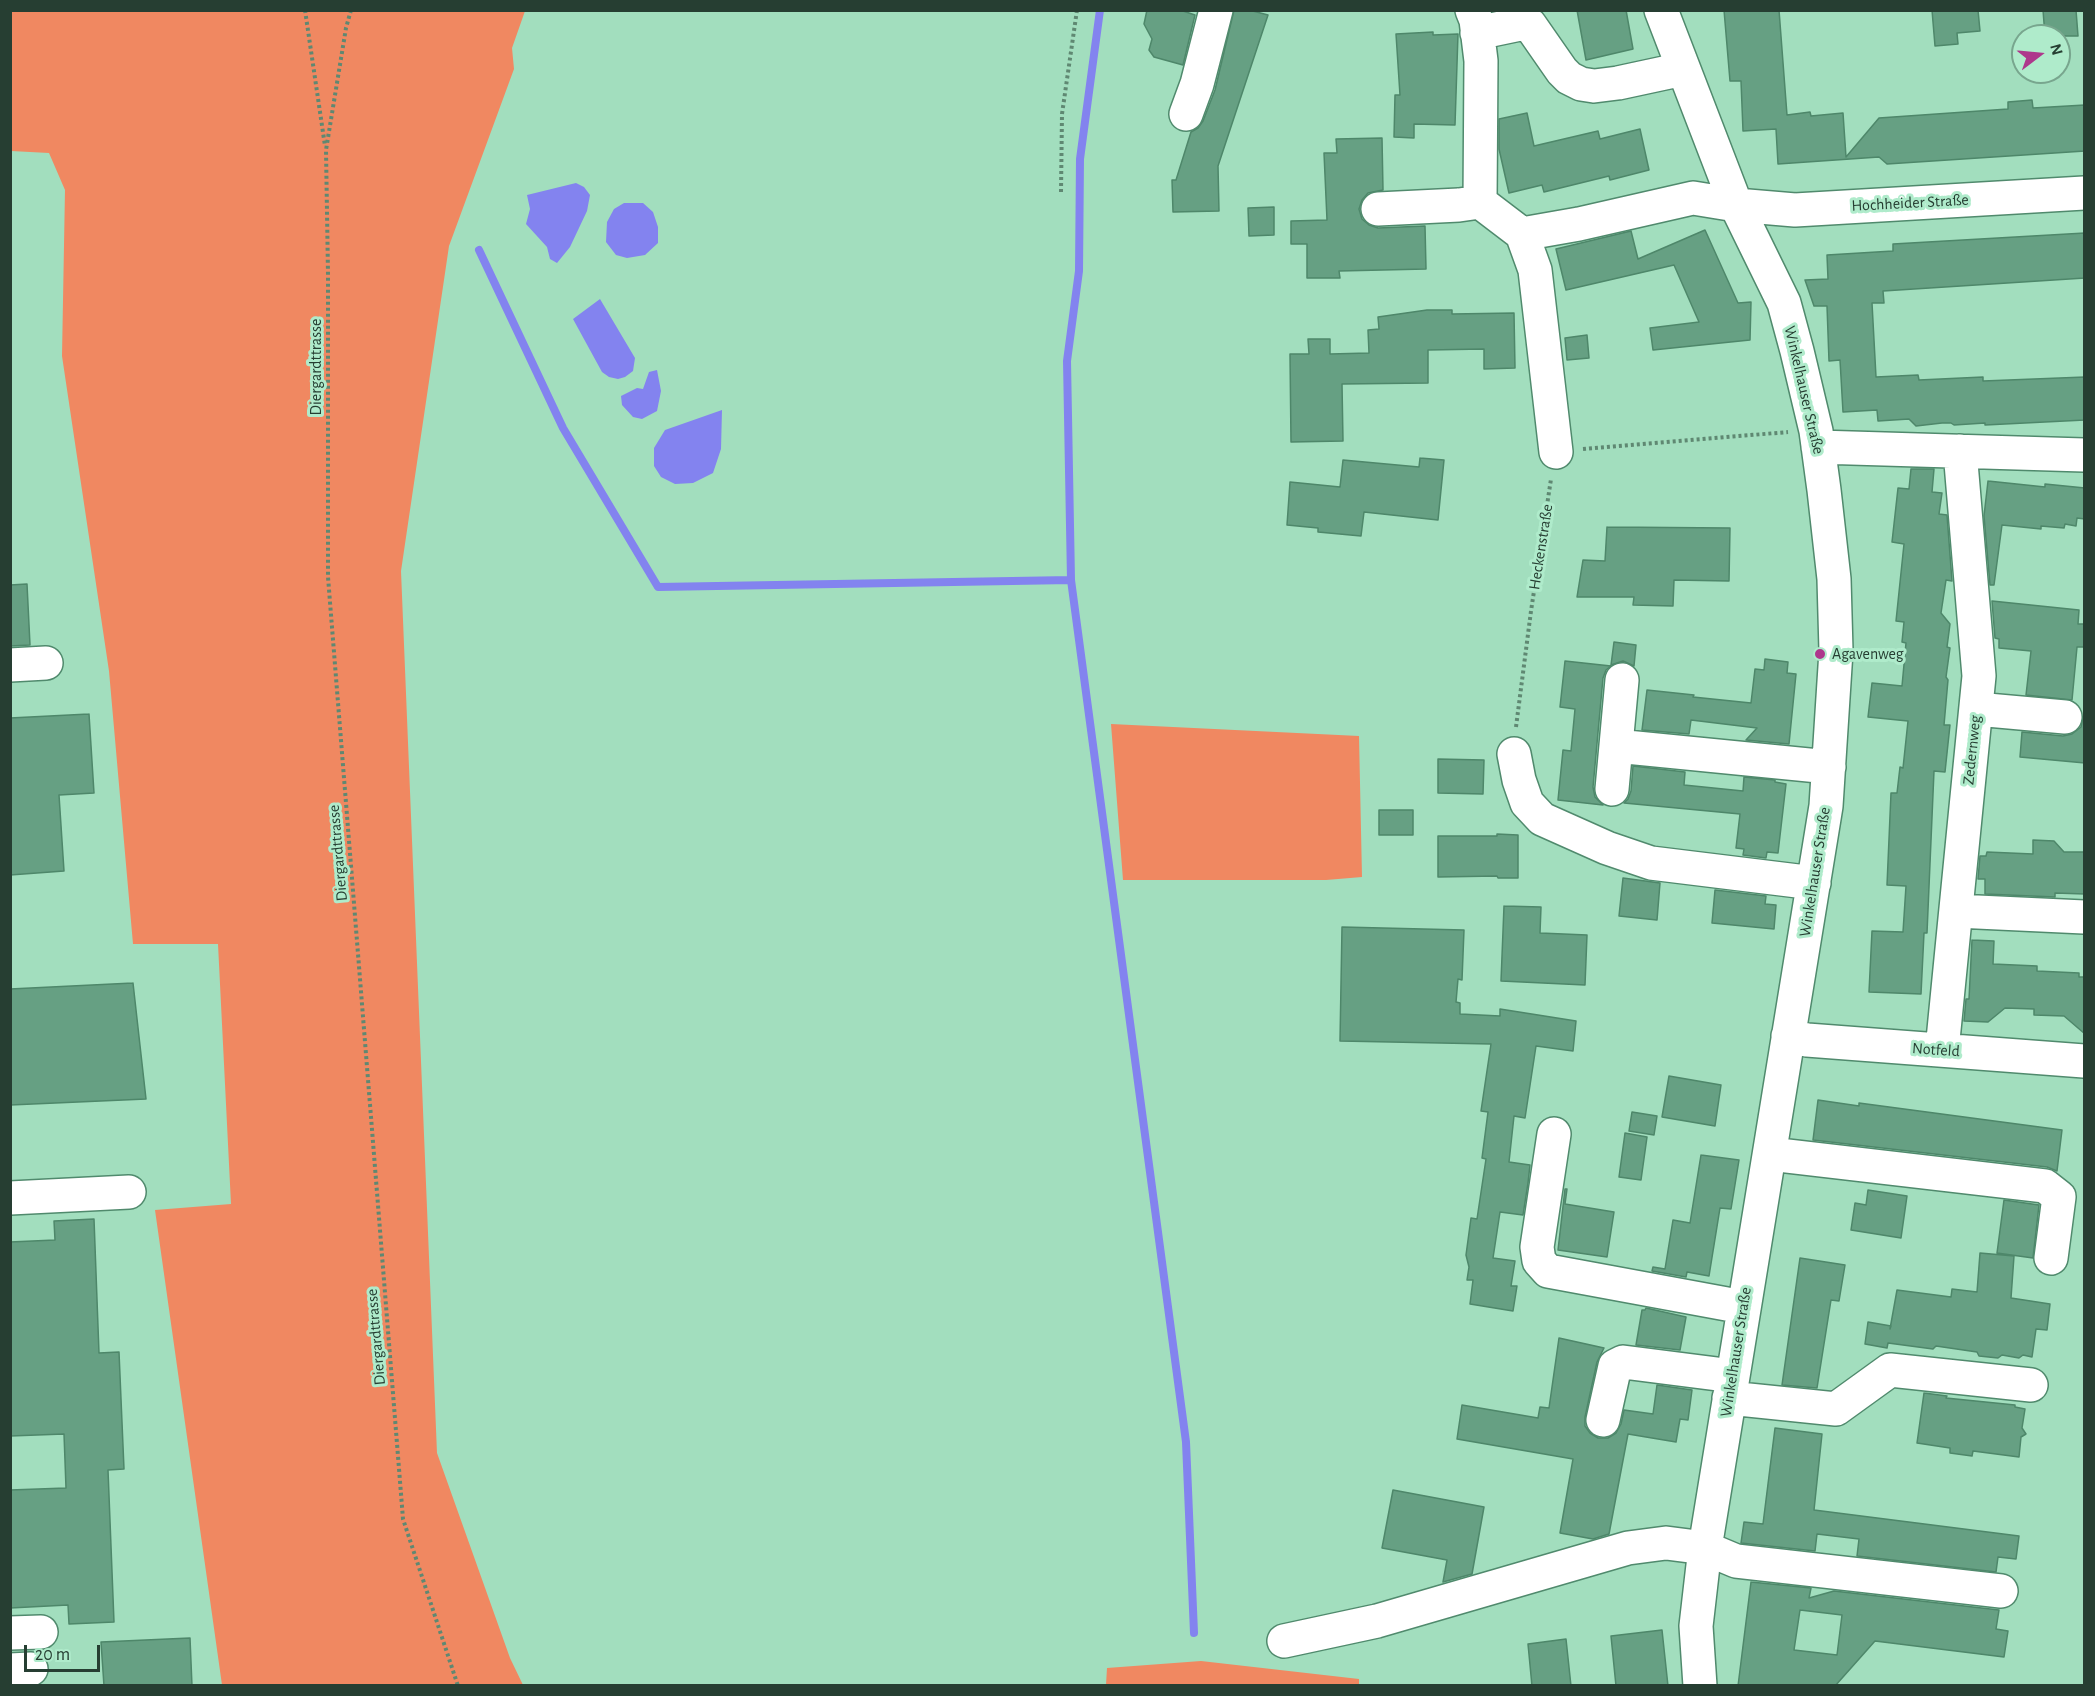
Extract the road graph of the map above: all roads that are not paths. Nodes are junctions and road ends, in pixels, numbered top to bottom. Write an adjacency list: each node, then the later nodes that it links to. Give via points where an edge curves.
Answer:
1 (1216, 10): 6 (street)
2 (1661, 10): 5 (street, Winkelhauser Straße)
3 (1528, 17): 4 (street); 5 (street, via 1562,71 1581,84 1604,85)
4 (1475, 22): 8 (street, via 1481,61)
5 (1683, 69): 9 (street, Winkelhauser Straße)
6 (1186, 114)
7 (2085, 193): 9 (street, Hochheider Straße, via 1795,210)
8 (1480, 202): 10 (street); 11 (street)
9 (1736, 205): 11 (street, via 1693,198); 12 (street, Winkelhauser Straße, via 1784,303)
10 (1378, 209)
11 (1522, 234): 14 (street, via 1535,270)
12 (1817, 439): 13 (street); 23 (street, Winkelhauser Straße, via 1834,579 1836,651)
13 (1960, 451): 15 (street); 19 (street, Zedernweg, via 1979,676)
14 (1556, 452)
15 (2085, 455)
16 (46, 663): 17 (street)
17 (10, 665)
18 (1622, 680): 21 (street)
19 (1976, 709): 20 (street); 26 (street, Zedernweg)
20 (2065, 717)
21 (1616, 746): 23 (street); 24 (street)
22 (1514, 754): 25 (street, via 1527,803 1534,811 1542,819 1607,848 1651,863)
23 (1829, 767): 25 (street, Winkelhauser Straße)
24 (1612, 789)
25 (1814, 883): 28 (street, Winkelhauser Straße)
26 (1956, 911): 27 (street); 29 (street, Zedernweg)
27 (2085, 917)
28 (1788, 1036): 29 (street, Notfeld); 32 (street, Winkelhauser Straße)
29 (1942, 1050): 30 (street, Notfeld)
30 (2085, 1061)
31 (1554, 1134): 36 (street, via 1537,1247 1539,1261 1548,1271)
32 (1770, 1154): 35 (street, via 2045,1186 2059,1197); 36 (street, Winkelhauser Straße)
33 (129, 1192): 34 (street)
34 (10, 1198)
35 (2051, 1258)
36 (1743, 1307): 38 (street, Winkelhauser Straße)
37 (2031, 1385): 38 (street, via 1890,1370 1836,1409)
38 (1731, 1387): 39 (street, via 1623,1362 1615,1366); 40 (street, Winkelhauser Straße)
39 (1603, 1420)
40 (1705, 1548): 41 (street, via 1736,1561); 42 (street, via 1666,1543 1628,1548 1377,1621); 43 (street, Winkelhauser Straße, via 1695,1626)
41 (2001, 1591)
42 (1284, 1641)
43 (1700, 1686)

